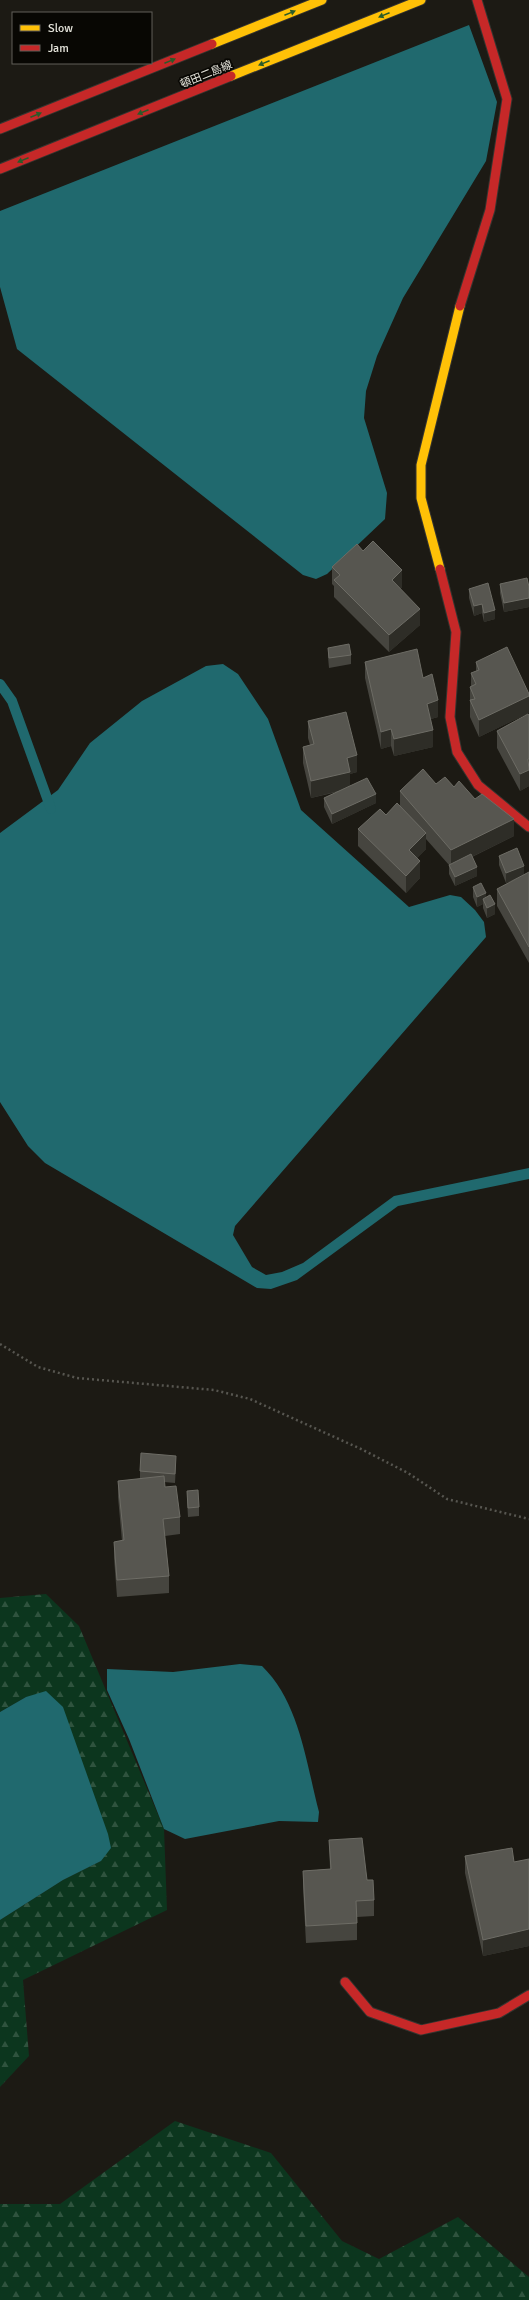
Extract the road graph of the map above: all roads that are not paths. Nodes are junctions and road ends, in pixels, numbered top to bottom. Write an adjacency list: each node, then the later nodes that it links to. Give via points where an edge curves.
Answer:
1 (322, 0): 4 (street, one-way to 1)
2 (420, 0): 5 (street, 頓田二島線, one-way to 5)
3 (477, 0): 6 (street, via 507,99 490,210 454,324 421,465 421,498 456,632 450,717 457,752 478,785)
4 (0, 129)
5 (0, 169)
6 (529, 827)
7 (345, 1982): 8 (street, via 370,2012 421,2030 499,2013)
8 (529, 1995)

